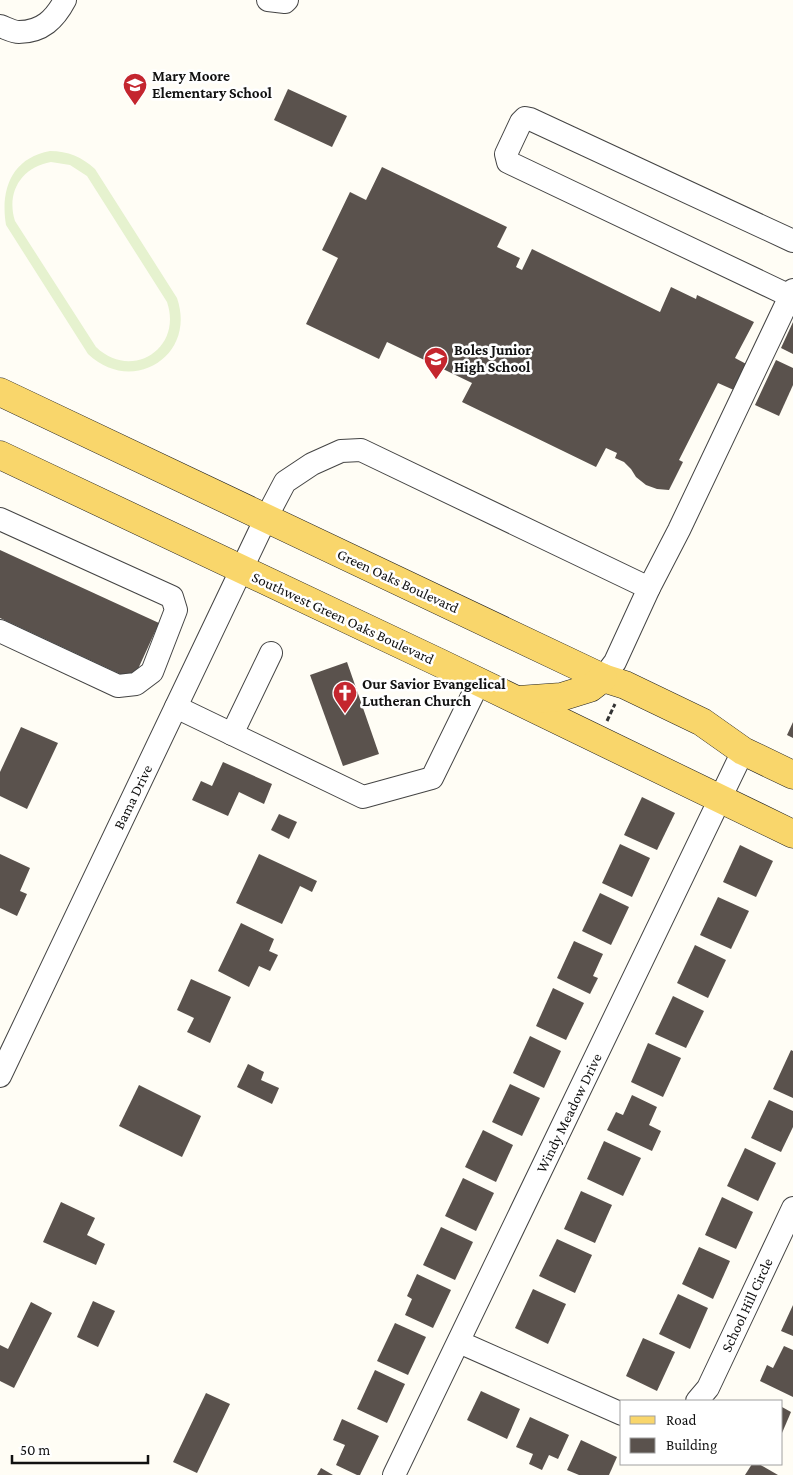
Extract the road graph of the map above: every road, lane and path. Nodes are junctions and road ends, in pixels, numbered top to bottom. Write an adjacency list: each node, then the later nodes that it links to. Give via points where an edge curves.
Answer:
1 (65, 0): 4 (street, via 54,18 38,29 17,32)
2 (268, 0): 3 (street)
3 (287, 0)
4 (0, 26)
5 (793, 241): 6 (street, via 530,119 520,122 506,154 508,162)
6 (791, 293): 12 (street)
7 (0, 392): 9 (main road, Green Oaks Boulevard)
8 (0, 455): 11 (main road, Southwest Green Oaks Boulevard)
9 (266, 518): 11 (street, Bama Drive); 12 (street, Bama Drive, via 286,482 312,464 341,451 361,450); 16 (main road, Green Oaks Boulevard)
10 (0, 519): 13 (street, via 172,597 176,610 152,672 136,684 118,686)
11 (242, 570): 15 (main road, Southwest Green Oaks Boulevard); 18 (street, Bama Drive)
12 (649, 588): 16 (street, via 615,662)
13 (0, 631)
14 (271, 653): 20 (street)
15 (479, 682): 17 (main road, Southwest Green Oaks Boulevard); 20 (street, via 432,778 363,797)
16 (610, 688): 17 (main road, via 590,688 561,697); 19 (path); 21 (main road, Green Oaks Boulevard, via 624,685 702,722)
17 (516, 700): 23 (main road, Southwest Green Oaks Boulevard)
18 (176, 707): 20 (street); 25 (street, Bama Drive)
19 (606, 722)
20 (232, 734)
21 (743, 751): 22 (main road, Green Oaks Boulevard); 23 (street, Windy Meadow Drive)
22 (793, 775)
23 (720, 799): 24 (main road, Southwest Green Oaks Boulevard); 27 (street, Windy Meadow Drive)
24 (793, 834)
25 (0, 1076)
26 (793, 1208): 28 (street, School Hill Circle, via 708,1388)
27 (459, 1342): 29 (street); 30 (street, Windy Meadow Drive)
28 (698, 1400)
29 (620, 1413)
30 (394, 1475)

